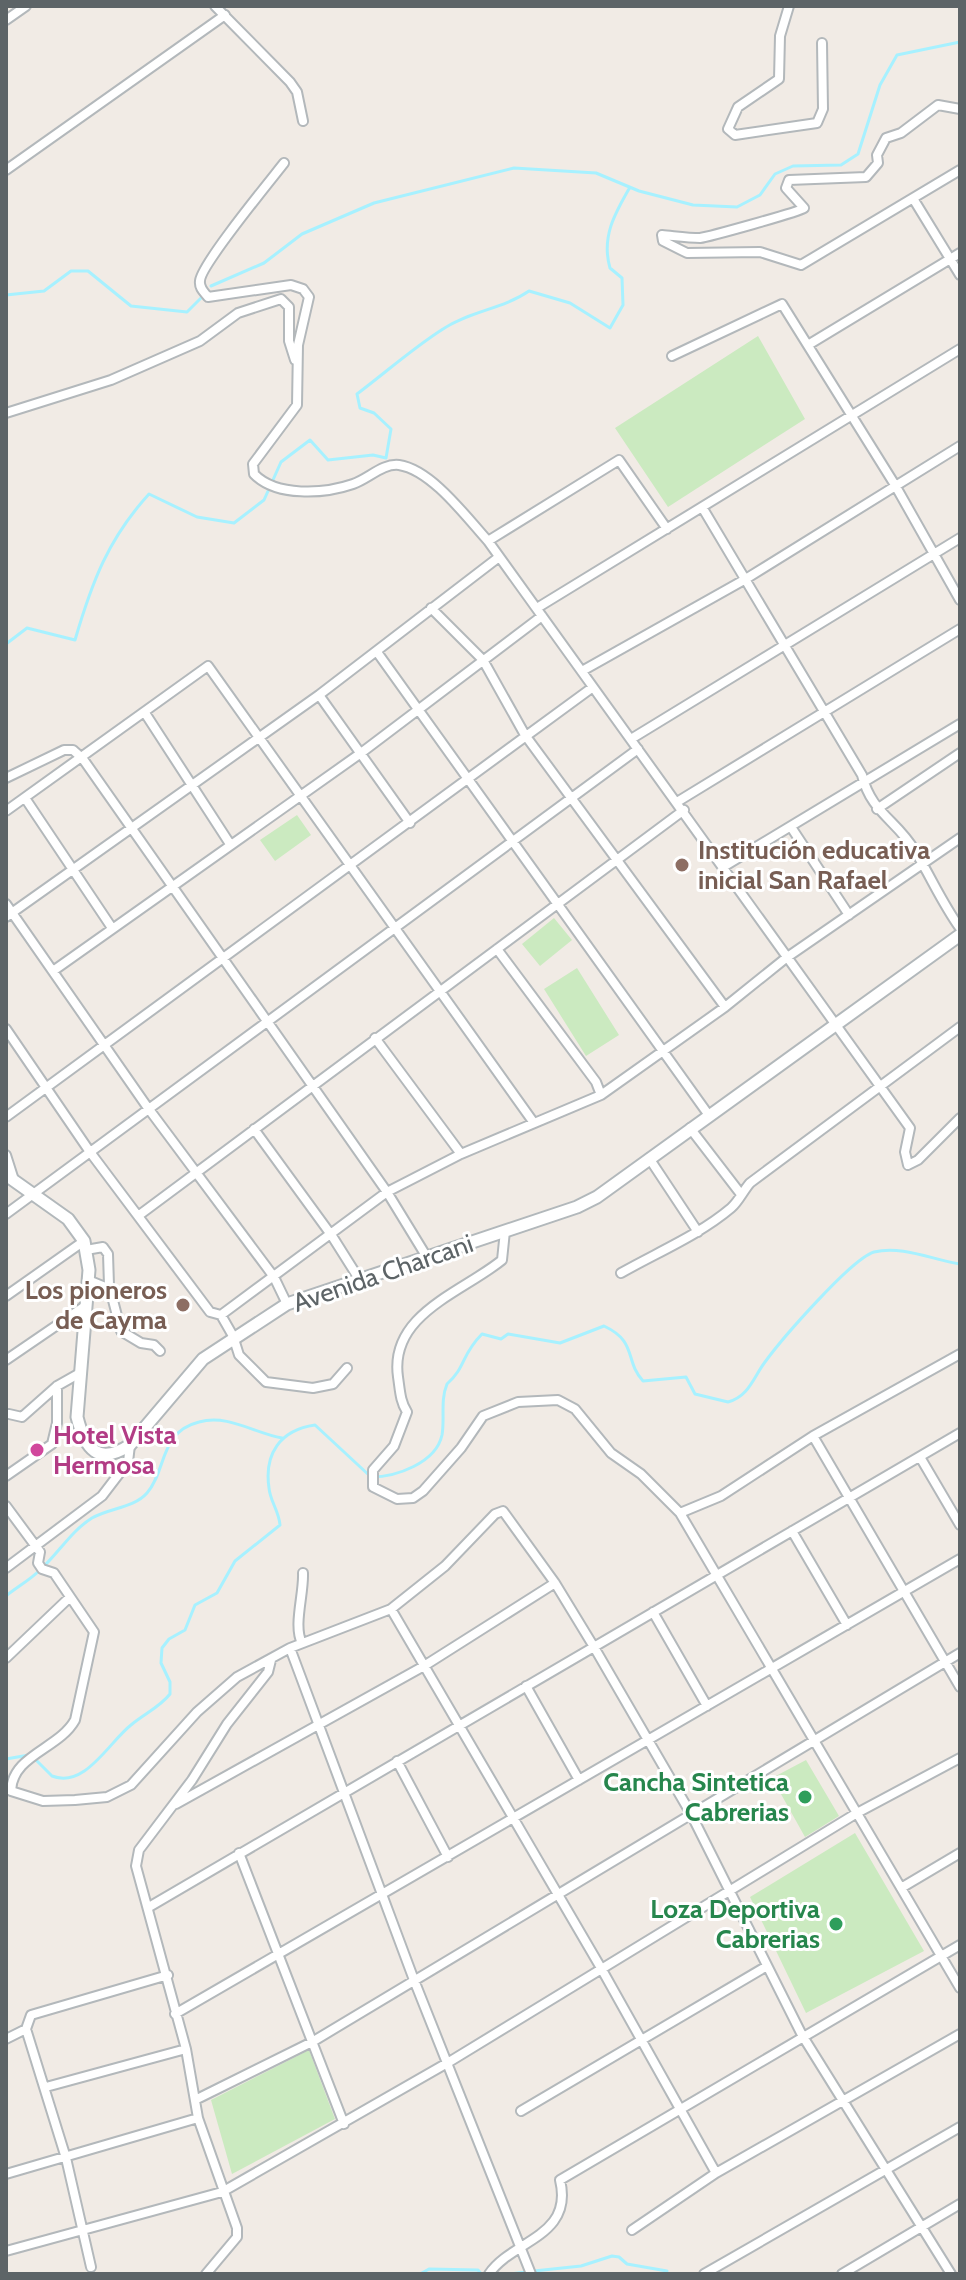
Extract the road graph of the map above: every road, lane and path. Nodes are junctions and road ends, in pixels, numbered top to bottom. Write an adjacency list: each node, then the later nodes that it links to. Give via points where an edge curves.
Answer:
1 (26, 6): 5 (street)
2 (215, 6): 4 (street)
3 (789, 6): 6 (street, via 780,36 779,79 738,107 728,129 735,135 817,123 823,109)
4 (225, 15): 8 (street, via 290,82); 10 (street)
5 (6, 20)
6 (822, 43)
7 (960, 109): 12 (street, via 938,105 886,138 878,163 866,177 789,180 786,188 804,208 796,214 703,238 662,235 663,241 687,253 760,252 801,265)
8 (303, 121)
9 (284, 163): 19 (street, via 199,279 208,297 291,285 303,289 309,297 298,345)
10 (6, 170)
11 (960, 170): 12 (street)
12 (914, 200): 14 (street)
13 (960, 253): 14 (street)
14 (950, 259): 15 (street); 16 (street)
15 (960, 275)
16 (808, 345): 18 (street, via 782,304); 21 (street)
17 (960, 349): 21 (street)
18 (672, 356)
19 (299, 373): 20 (street, via 289,341 289,307 281,299 238,313 200,341 111,380); 27 (street, via 297,405 253,464 262,482 291,492 352,485 399,465 447,496)
20 (6, 413)
21 (852, 416): 23 (street); 24 (street)
22 (960, 446): 23 (street)
23 (895, 485): 28 (street); 30 (street)
24 (702, 507): 25 (street); 30 (street)
25 (667, 529): 27 (street, via 619,460); 33 (street)
26 (960, 538): 28 (street)
27 (488, 541): 29 (street)
28 (934, 553): 31 (street); 35 (street)
29 (499, 557): 32 (street); 33 (street)
30 (744, 580): 35 (street); 38 (street)
31 (960, 600)
32 (431, 608): 36 (street); 37 (street)
33 (539, 612): 37 (street); 38 (street)
34 (960, 629): 43 (street)
35 (782, 645): 43 (street); 47 (street)
36 (377, 652): 40 (street); 41 (street)
37 (483, 660): 41 (street); 45 (street)
38 (582, 671): 39 (street)
39 (593, 687): 45 (street); 47 (street)
40 (319, 695): 46 (street); 49 (street)
41 (417, 710): 49 (street); 53 (street)
42 (145, 713): 46 (street, via 208,666); 51 (street); 55 (street)
43 (825, 714): 54 (street); 59 (street)
44 (960, 724): 54 (street)
45 (525, 735): 53 (street); 58 (street)
46 (262, 737): 55 (street); 56 (street)
47 (631, 739): 48 (street)
48 (638, 749): 58 (street); 59 (street)
49 (361, 753): 56 (street); 63 (street)
50 (960, 753): 60 (street)
51 (83, 759): 52 (street, via 64,750); 57 (street); 65 (street)
52 (6, 778)
53 (468, 781): 63 (street); 67 (street)
54 (864, 785): 60 (street); 64 (street)
55 (193, 787): 65 (street); 68 (street)
56 (300, 796): 68 (street); 71 (street)
57 (25, 798): 62 (street); 73 (street)
58 (573, 798): 67 (street); 69 (street)
59 (677, 802): 61 (street)
60 (877, 809): 70 (street)
61 (684, 810): 69 (street); 72 (street)
62 (6, 811)
63 (410, 823): 71 (street)
64 (791, 827): 72 (street); 77 (street)
65 (130, 828): 73 (street); 74 (street)
66 (960, 838): 70 (street)
67 (514, 842): 75 (street); 78 (street)
68 (230, 844): 74 (street)
69 (618, 859): 75 (street); 87 (street)
70 (922, 865): 77 (street); 80 (street)
71 (352, 866): 78 (street); 84 (street)
72 (723, 867): 83 (street)
73 (71, 869): 76 (street); 79 (street)
74 (171, 885): 79 (street); 84 (street)
75 (558, 903): 82 (street); 94 (street)
76 (8, 911): 85 (street)
77 (849, 915): 83 (street)
78 (395, 927): 86 (street); 88 (street)
79 (112, 928): 85 (street)
80 (960, 928)
81 (960, 935): 89 (main road, Avenida Charcani)
82 (497, 949): 86 (street); 98 (street)
83 (786, 958): 87 (street); 89 (street)
84 (220, 959): 88 (street); 93 (street)
85 (53, 971): 93 (street)
86 (440, 989): 92 (street); 103 (street)
87 (725, 1007): 94 (street)
88 (265, 1021): 95 (street); 99 (street)
89 (833, 1025): 97 (street); 100 (main road, Avenida Charcani)
90 (960, 1027): 97 (street)
91 (6, 1029): 96 (street)
92 (375, 1038): 95 (street); 107 (street)
93 (103, 1045): 96 (street); 99 (street)
94 (664, 1051): 98 (street); 100 (street)
95 (311, 1086): 105 (street); 112 (street)
96 (46, 1088): 101 (street); 106 (street)
97 (879, 1089): 102 (street, via 910,1128 908,1165); 113 (street)
98 (601, 1095): 103 (street)
99 (148, 1108): 106 (street); 110 (street)
100 (708, 1114): 104 (main road, Avenida Charcani)
101 (6, 1117)
102 (960, 1118)
103 (534, 1123): 107 (street)
104 (690, 1127): 109 (main road, Avenida Charcani); 113 (street)
105 (254, 1129): 110 (street); 119 (street)
106 (90, 1152): 114 (street); 116 (street)
107 (461, 1154): 112 (street)
108 (6, 1155): 111 (street)
109 (649, 1158): 117 (main road, Avenida Charcani, via 577,1207); 118 (street)
110 (196, 1172): 116 (street); 123 (street)
111 (10, 1176): 114 (main road)
112 (387, 1192): 119 (street); 121 (street)
113 (740, 1193): 118 (street, via 735,1205)
114 (36, 1194): 115 (street); 120 (main road, via 68,1219)
115 (6, 1214)
116 (138, 1216): 130 (street, via 210,1312)
117 (505, 1231): 121 (main road, Avenida Charcani); 146 (street, via 502,1260 426,1312 407,1332 397,1370 407,1412 394,1446 373,1470 373,1487 397,1499 413,1498 461,1448 483,1416 518,1402 558,1400 575,1409 611,1453)
118 (698, 1232): 122 (street)
119 (332, 1236): 123 (street); 125 (street)
120 (85, 1245): 124 (main road); 126 (street, via 103,1247 108,1254); 127 (street)
121 (428, 1259): 125 (main road, Avenida Charcani)
122 (621, 1273)
123 (274, 1277): 128 (street); 130 (street)
124 (88, 1280): 126 (street); 129 (main road)
125 (361, 1282): 128 (main road, Avenida Charcani)
126 (110, 1289): 132 (street, via 121,1331)
127 (6, 1296)
128 (287, 1304): 131 (main road, Avenida Charcani)
129 (85, 1306): 134 (street); 136 (main road)
130 (221, 1315): 131 (street)
131 (233, 1336): 135 (street, via 239,1355 266,1382 313,1388 333,1384); 141 (main road, Avenida Charcani, via 184,1377)
132 (160, 1351)
133 (960, 1354): 140 (street)
134 (6, 1360)
135 (347, 1368)
136 (80, 1373): 137 (street); 141 (main road, via 77,1417 87,1444 108,1455)
137 (57, 1386): 138 (street, via 22,1417); 143 (street, via 52,1444)
138 (9, 1414)
139 (960, 1433): 142 (street)
140 (813, 1436): 144 (street); 146 (street, via 721,1496)
141 (130, 1445): 149 (street, via 128,1462 102,1496)
142 (920, 1457): 144 (street); 147 (street)
143 (6, 1476)
144 (850, 1498): 148 (street); 155 (street)
145 (6, 1506): 149 (street)
146 (680, 1513): 153 (street)
147 (960, 1525)
148 (792, 1531): 153 (street); 159 (street)
149 (37, 1547): 151 (street); 156 (street, via 39,1564 54,1573)
150 (960, 1559): 155 (street)
151 (6, 1567)
152 (303, 1573): 160 (street, via 298,1636)
153 (718, 1575): 158 (street); 168 (street)
154 (555, 1583): 157 (street, via 500,1511 445,1566); 161 (street); 167 (street)
155 (904, 1592): 159 (street); 166 (street)
156 (70, 1597): 164 (street); 165 (street, via 94,1632 75,1720 68,1732 17,1768 11,1791 24,1797 107,1797 131,1785 216,1693)
157 (391, 1609): 160 (street); 167 (street)
158 (653, 1612): 161 (street); 171 (street)
159 (847, 1625): 168 (street)
160 (302, 1643): 162 (street)
161 (594, 1647): 169 (street); 175 (street)
162 (290, 1648): 165 (street); 172 (street)
163 (960, 1653): 166 (street)
164 (6, 1658)
165 (271, 1660): 180 (street, via 268,1672)
166 (945, 1661): 170 (street); 174 (street)
167 (424, 1666): 172 (street); 173 (street)
168 (773, 1668): 171 (street); 174 (street)
169 (526, 1686): 173 (street); 178 (street)
170 (960, 1687)
171 (707, 1706): 175 (street)
172 (319, 1725): 179 (street); 180 (street)
173 (459, 1725): 177 (street); 183 (street)
174 (815, 1740): 181 (street); 182 (street)
175 (647, 1741): 178 (street); 182 (street)
176 (960, 1758): 181 (street)
177 (397, 1761): 179 (street); 186 (street)
178 (579, 1780): 183 (street)
179 (344, 1792): 184 (street); 189 (street)
180 (169, 1807): 191 (street, via 139,1850 136,1866)
181 (857, 1813): 187 (street); 188 (street)
182 (691, 1814): 188 (street); 190 (street)
183 (513, 1818): 186 (street); 190 (street)
184 (239, 1853): 191 (street); 193 (street)
185 (960, 1853): 187 (street)
186 (448, 1857): 189 (street)
187 (901, 1888): 194 (street)
188 (731, 1891): 195 (street); 196 (street)
189 (382, 1894): 193 (street); 198 (street)
190 (558, 1894): 196 (street); 198 (street)
191 (149, 1907): 197 (street)
192 (960, 1945): 194 (street)
193 (278, 1955): 200 (street); 206 (street)
194 (941, 1956): 199 (street); 203 (street)
195 (767, 1966): 203 (street); 205 (street)
196 (601, 1968): 205 (street); 208 (street)
197 (168, 1975): 200 (street); 201 (street, via 31,2015)
198 (414, 1980): 206 (street); 208 (street)
199 (960, 1988)
200 (175, 2014): 207 (street)
201 (26, 2029): 204 (street); 209 (street)
202 (960, 2034): 211 (street)
203 (802, 2035): 211 (street); 212 (street)
204 (6, 2039)
205 (642, 2040): 212 (street); 213 (street)
206 (312, 2042): 210 (street); 215 (street)
207 (186, 2049): 209 (street); 210 (street)
208 (449, 2062): 215 (street); 226 (street)
209 (46, 2087): 217 (street)
210 (197, 2099): 214 (street)
211 (841, 2101): 218 (street); 219 (street)
212 (677, 2109): 219 (street); 226 (street, via 560,2180 565,2198 555,2219)
213 (521, 2111)
214 (198, 2118): 217 (street); 221 (street)
215 (344, 2124): 221 (street)
216 (960, 2127): 218 (street)
217 (66, 2158): 220 (street); 225 (street)
218 (883, 2170): 223 (street); 232 (street)
219 (716, 2173): 224 (street)
220 (6, 2174)
221 (222, 2192): 225 (street); 229 (street, via 237,2237)
222 (960, 2204): 223 (street)
223 (920, 2227): 233 (street); 234 (street)
224 (632, 2230)
225 (84, 2231): 227 (street); 228 (street)
226 (522, 2250): 230 (street, via 501,2259); 231 (street)
227 (6, 2251)
228 (91, 2267)
229 (206, 2274)
230 (489, 2274)
231 (531, 2274)
232 (704, 2274)
233 (842, 2274)
234 (951, 2274)

